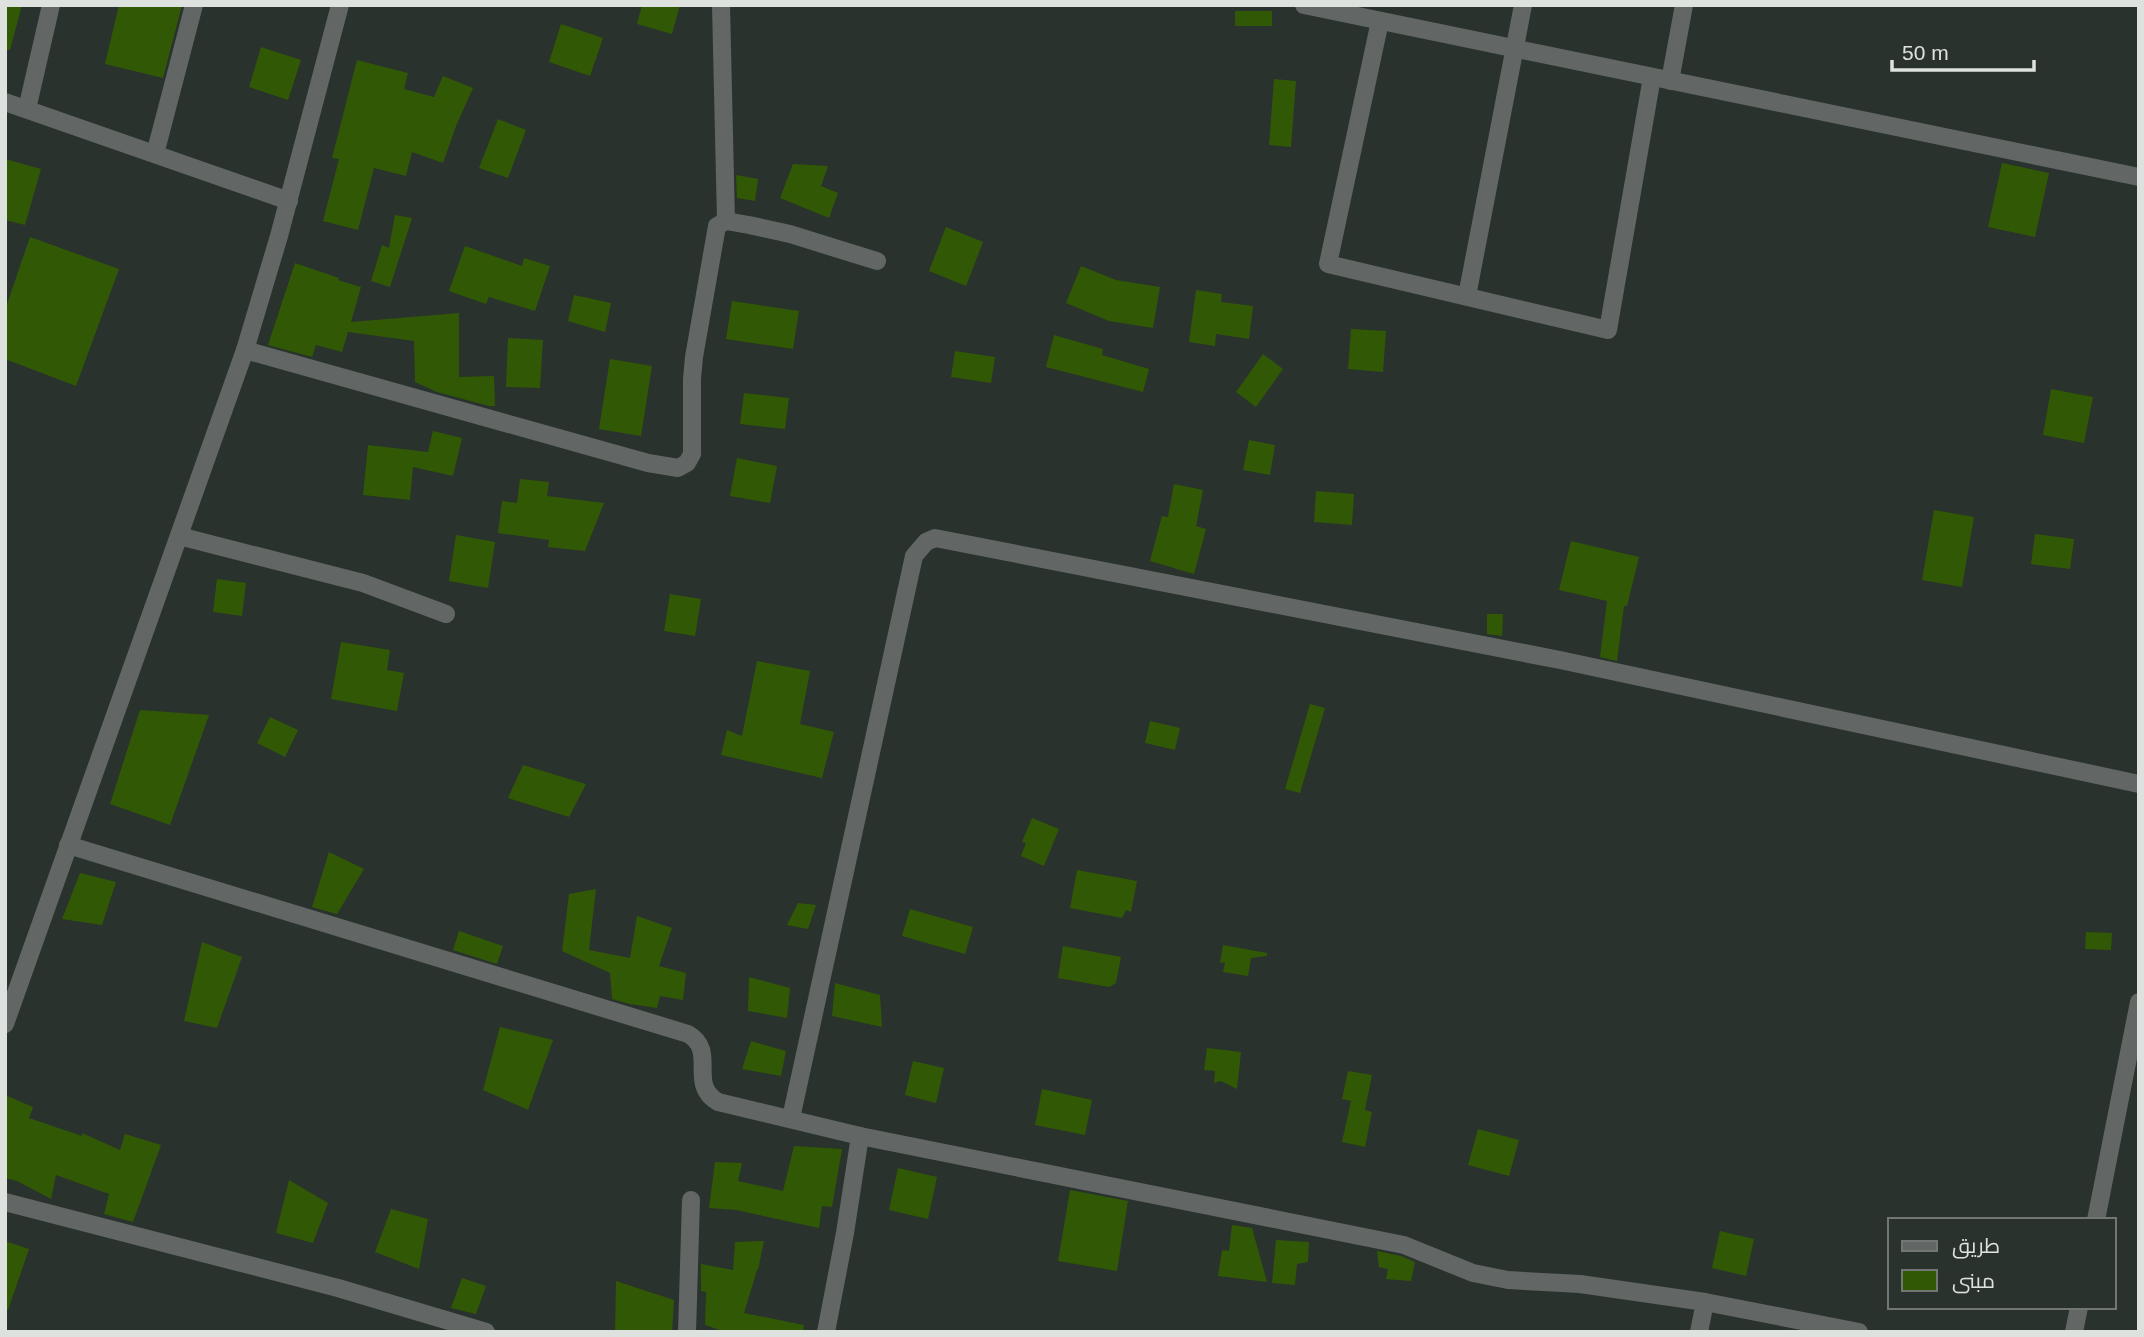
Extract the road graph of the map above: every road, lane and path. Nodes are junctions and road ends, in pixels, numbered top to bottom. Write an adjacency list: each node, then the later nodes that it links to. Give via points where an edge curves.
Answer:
1 (51, 5): 12 (street)
2 (194, 5): 13 (street)
3 (340, 5): 15 (street)
4 (721, 5): 16 (street)
5 (1304, 5): 8 (street)
6 (1523, 5): 9 (street)
7 (1684, 5): 10 (street)
8 (1380, 21): 9 (street); 18 (street, via 1328,264)
9 (1514, 49): 10 (street); 18 (street)
10 (1661, 79): 14 (street); 18 (street, via 1608,330)
11 (5, 102): 12 (street)
12 (27, 109): 13 (street)
13 (155, 154): 15 (street)
14 (2139, 177)
15 (289, 201): 19 (street)
16 (726, 221): 17 (street, via 790,234); 19 (street, via 715,232 694,357 692,454 678,468)
17 (877, 261)
18 (1467, 296)
19 (245, 350): 20 (street)
20 (179, 536): 21 (street, via 363,583); 23 (street)
21 (446, 614)
22 (2139, 785): 26 (street, via 1560,660 935,538 914,556)
23 (68, 845): 25 (street); 26 (street, via 688,1034 701,1046 704,1089 709,1097)
24 (2139, 1002): 30 (street)
25 (5, 1024)
26 (791, 1118): 27 (street)
27 (860, 1136): 31 (street, via 1404,1245 1473,1273); 35 (street)
28 (691, 1200): 34 (street)
29 (5, 1202): 33 (street, via 338,1288)
30 (2096, 1218)
31 (1705, 1302): 36 (street); 37 (street)
32 (2079, 1309): 38 (street)
33 (486, 1332)
34 (687, 1332)
35 (826, 1332)
36 (1699, 1332)
37 (1858, 1332)
38 (2074, 1332)

